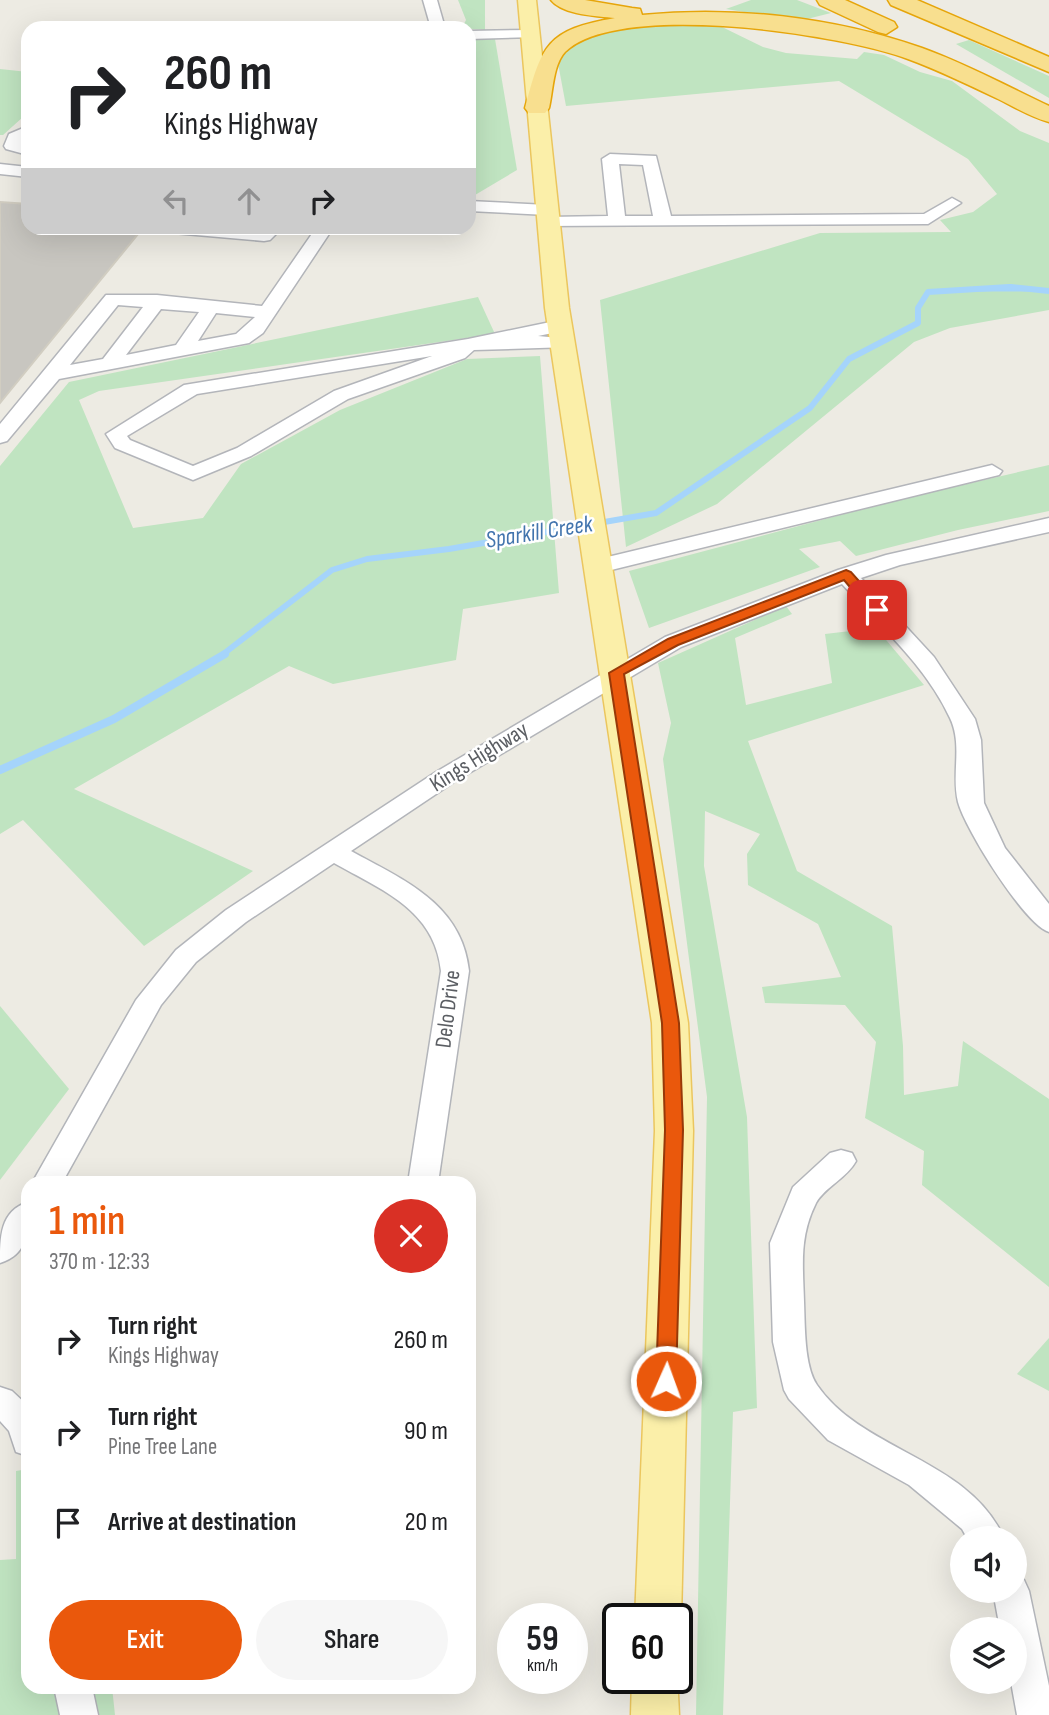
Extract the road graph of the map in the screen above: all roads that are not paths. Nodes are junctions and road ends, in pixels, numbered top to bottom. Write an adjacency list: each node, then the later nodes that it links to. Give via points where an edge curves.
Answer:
1 (430, 0): 8 (street)
2 (527, 0): 9 (main road)
3 (562, 0): 4 (highway, via 604,11 653,14)
4 (727, 0)
5 (828, 0): 13 (highway)
6 (899, 0): 11 (highway)
7 (947, 0): 11 (highway)
8 (433, 21)
9 (531, 34): 10 (street); 12 (main road)
10 (476, 35)
11 (1049, 62)
12 (537, 108): 13 (highway, via 552,54 569,40 625,24 716,19 799,26 877,41 939,62); 20 (main road)
13 (1049, 113)
14 (21, 134): 15 (street, via 12,146)
15 (21, 148)
16 (0, 169): 17 (street)
17 (21, 171)
18 (952, 203): 22 (street, via 928,219)
19 (476, 207): 20 (street)
20 (547, 216): 21 (street); 27 (main road)
21 (617, 221): 22 (street); 22 (street, via 610,159 650,160)
22 (663, 221)
23 (319, 235): 26 (street)
24 (157, 301): 25 (street); 30 (street); 31 (street, via 121,297 108,302)
25 (212, 306): 26 (street); 29 (street)
26 (268, 312): 29 (street, via 242,339)
27 (562, 335): 28 (street); 35 (main road)
28 (468, 345): 28 (street, via 191,389 116,434 122,444 194,474 244,452 341,395 458,354)
29 (181, 352): 30 (street)
30 (111, 361): 31 (street)
31 (52, 374): 32 (street)
32 (0, 437)
33 (992, 471): 35 (street)
34 (1049, 525): 36 (street, Kings Highway)
35 (599, 566): 37 (main road)
36 (846, 575): 37 (street, Kings Highway, via 673,642); 39 (street, via 940,681 964,721 971,759 970,802 987,838)
37 (616, 673): 38 (street, Kings Highway, via 445,777); 48 (main road, via 667,990 674,1095)
38 (333, 852): 41 (street, Kings Highway, via 236,916 186,956 150,999); 42 (street, Delo Drive, via 433,915 450,941 455,971)
39 (1049, 923)
40 (841, 1161): 47 (street, via 804,1195 786,1243 789,1342 801,1390 840,1430 921,1475)
41 (51, 1176)
42 (424, 1176)
43 (21, 1222): 44 (street)
44 (0, 1251)
45 (0, 1401): 46 (street)
46 (21, 1421)
47 (978, 1526)
48 (658, 1603)
49 (1013, 1603): 54 (street)
50 (74, 1694): 52 (street)
51 (656, 1694): 53 (main road)
52 (79, 1715)
53 (655, 1715)
54 (1036, 1715)

